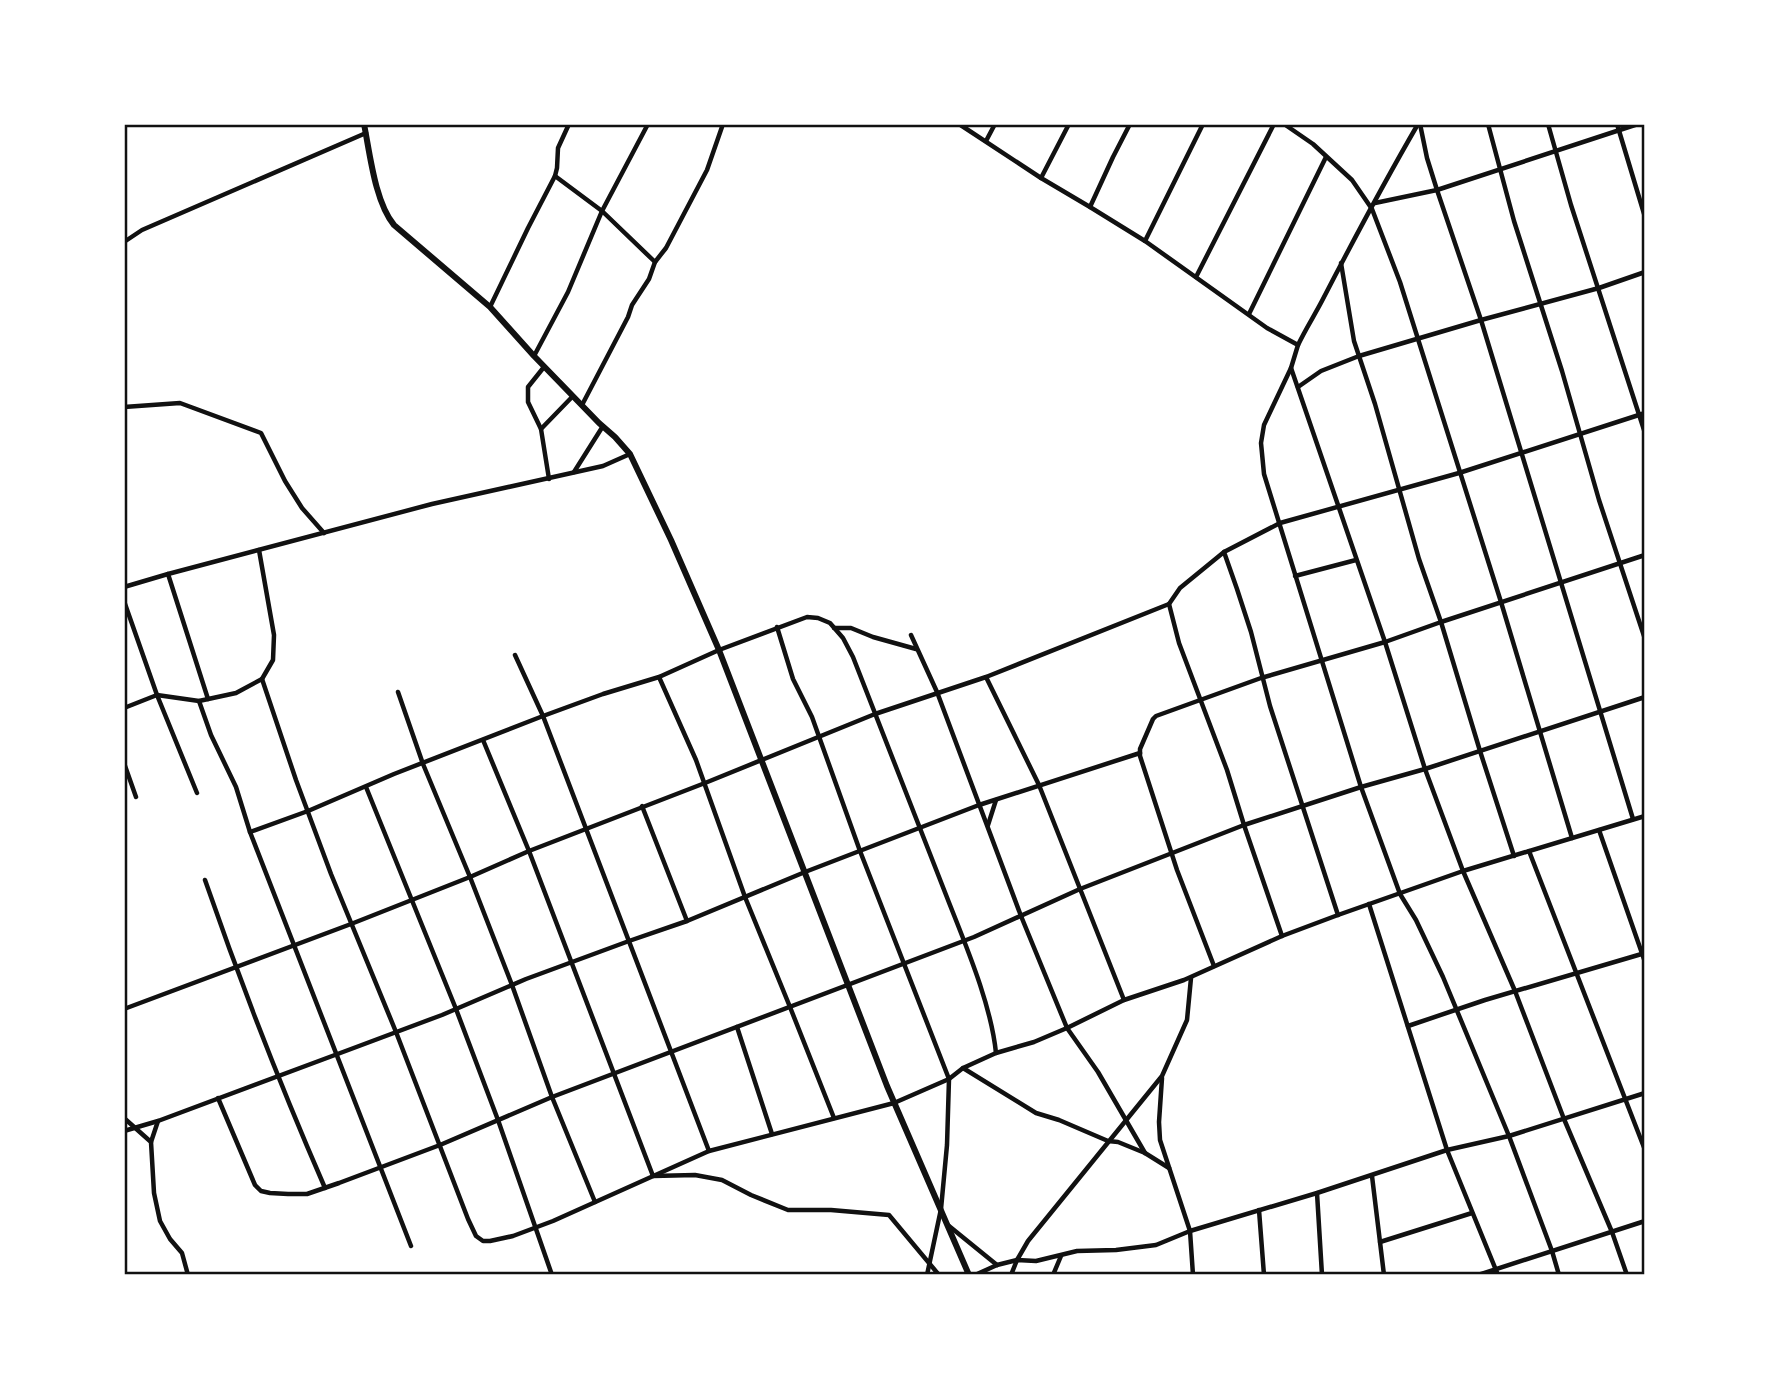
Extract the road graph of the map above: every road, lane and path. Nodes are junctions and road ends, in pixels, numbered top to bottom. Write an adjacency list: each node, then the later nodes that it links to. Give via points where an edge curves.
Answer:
1 (364, 124): 18 (main road)
2 (569, 124): 23 (street, via 558,148)
3 (648, 124): 29 (street)
4 (959, 124): 19 (street)
5 (995, 124): 19 (street)
6 (1069, 124): 24 (street)
7 (1130, 124): 27 (street)
8 (1203, 124): 31 (street)
9 (1274, 124): 36 (street)
10 (1284, 124): 21 (street)
11 (1419, 124): 25 (street); 26 (street)
12 (1488, 124): 22 (street)
13 (1548, 124): 20 (street)
14 (1617, 124): 17 (street)
15 (1638, 124): 17 (street)
16 (722, 125): 33 (street, via 707,170)
17 (1619, 131): 20 (street); 30 (street)
18 (366, 133): 32 (street, via 142,230); 39 (main road, via 386,215)
19 (986, 141): 24 (street)
20 (1556, 151): 22 (street); 37 (street)
21 (1326, 157): 28 (street, via 1352,180); 40 (street)
22 (1501, 170): 25 (street); 38 (street)
23 (555, 176): 29 (street); 39 (street)
24 (1041, 178): 27 (street)
25 (1437, 190): 26 (street); 41 (street)
26 (1375, 204): 28 (street)
27 (1090, 206): 31 (street)
28 (1372, 209): 34 (street); 42 (street)
29 (602, 211): 33 (street); 44 (street, via 568,292)
30 (1645, 217)
31 (1145, 241): 36 (street)
32 (124, 242)
33 (655, 262): 50 (street)
34 (1341, 263): 43 (street); 45 (street)
35 (1645, 272): 37 (street)
36 (1196, 277): 40 (street)
37 (1599, 288): 38 (street); 52 (street)
38 (1541, 303): 41 (street); 56 (street)
39 (490, 307): 44 (main road)
40 (1249, 314): 43 (street)
41 (1481, 320): 42 (street); 58 (street)
42 (1418, 340): 45 (street); 60 (street)
43 (1298, 345): 47 (street)
44 (534, 356): 46 (main road)
45 (1359, 356): 48 (street, via 1321,371); 62 (street)
46 (544, 367): 49 (main road); 54 (street, via 528,387 528,402)
47 (1290, 368): 48 (street); 64 (street, via 1264,425 1261,443 1264,474)
48 (1298, 387): 63 (street)
49 (573, 396): 50 (main road); 54 (street)
50 (582, 405): 53 (main road)
51 (124, 407): 65 (street, via 180,403 261,433 302,508)
52 (1642, 414): 55 (street); 56 (street)
53 (603, 426): 57 (main road); 59 (street)
54 (541, 429): 61 (street)
55 (1645, 433)
56 (1580, 434): 58 (street); 70 (street)
57 (631, 454): 59 (street); 85 (main road)
58 (1521, 454): 60 (street); 73 (street)
59 (574, 472): 61 (street)
60 (1459, 473): 62 (street); 76 (street)
61 (549, 479): 65 (street)
62 (1398, 489): 63 (street); 78 (street)
63 (1339, 507): 64 (street); 69 (street)
64 (1280, 523): 67 (street); 72 (street)
65 (324, 533): 66 (street)
66 (259, 550): 71 (street); 91 (street, via 274,635 273,660)
67 (1224, 552): 77 (street, via 1180,588); 90 (street)
68 (1645, 555): 70 (street)
69 (1356, 560): 72 (street); 83 (street)
70 (1619, 563): 73 (street); 82 (street)
71 (168, 574): 74 (street); 96 (street)
72 (1295, 576): 87 (street)
73 (1562, 582): 76 (street); 100 (street)
74 (124, 587)
75 (124, 601): 94 (street)
76 (1501, 602): 78 (street); 103 (street)
77 (1169, 604): 89 (street); 97 (street)
78 (1441, 622): 83 (street); 106 (street)
79 (777, 627): 80 (street, via 807,617); 85 (street); 104 (street, via 793,679)
80 (834, 628): 84 (street, via 851,628); 101 (street, via 853,657)
81 (911, 635): 84 (street)
82 (1645, 639)
83 (1385, 642): 87 (street); 111 (street)
84 (917, 649): 93 (street)
85 (719, 650): 88 (street); 108 (main road)
86 (515, 655): 102 (street)
87 (1321, 661): 90 (street); 115 (street)
88 (659, 677): 102 (street); 112 (street)
89 (986, 677): 93 (street); 113 (street)
90 (1261, 678): 97 (street); 121 (street)
91 (262, 679): 96 (street, via 236,693); 122 (street)
92 (398, 692): 110 (street)
93 (937, 692): 101 (street); 119 (street)
94 (158, 695): 98 (street); 99 (street); 116 (street)
95 (1645, 697): 100 (street)
96 (208, 699): 98 (street)
97 (1200, 699): 107 (street, via 1156,716); 125 (street)
98 (199, 701): 130 (street)
99 (124, 708)
100 (1600, 712): 103 (street); 124 (street)
101 (875, 714): 104 (street); 128 (street)
102 (543, 716): 105 (street); 127 (street)
103 (1539, 732): 106 (street); 131 (street)
104 (819, 737): 108 (street); 133 (street)
105 (484, 740): 110 (street); 132 (street)
106 (1480, 751): 111 (street); 136 (street)
107 (1140, 753): 113 (street); 135 (street)
108 (762, 760): 112 (street); 138 (main road)
109 (124, 763): 117 (street)
110 (423, 764): 114 (street); 139 (street)
111 (1425, 769): 115 (street); 137 (street)
112 (705, 783): 120 (street); 143 (street)
113 (1039, 785): 118 (street); 141 (street)
114 (366, 787): 122 (street); 144 (street)
115 (1360, 787): 121 (street); 142 (street)
116 (197, 793)
117 (136, 797)
118 (997, 799): 119 (street); 126 (street)
119 (979, 805): 126 (street); 128 (street)
120 (642, 806): 127 (street); 148 (street)
121 (1303, 807): 125 (street); 146 (street)
122 (308, 811): 130 (street); 149 (street)
123 (1645, 816): 124 (street)
124 (1633, 820): 129 (street)
125 (1244, 825): 135 (street); 150 (street)
126 (988, 827): 147 (street)
127 (585, 828): 132 (street); 151 (street)
128 (920, 828): 133 (street); 152 (street)
129 (1599, 830): 131 (street); 154 (street)
130 (250, 832): 153 (street)
131 (1572, 838): 134 (street)
132 (529, 850): 139 (street); 155 (street)
133 (860, 851): 138 (street); 157 (street)
134 (1529, 851): 136 (street); 160 (street)
135 (1171, 852): 141 (street); 158 (street)
136 (1514, 856): 137 (street)
137 (1463, 871): 142 (street); 164 (street)
138 (805, 872): 143 (street); 163 (main road)
139 (470, 877): 144 (street); 162 (street)
140 (205, 880): 159 (street)
141 (1080, 889): 147 (street); 165 (street)
142 (1400, 894): 145 (street); 169 (street)
143 (745, 897): 148 (street); 166 (street)
144 (412, 900): 149 (street); 168 (street)
145 (1369, 904): 146 (street); 170 (street)
146 (1338, 915): 150 (street)
147 (1021, 916): 152 (street); 172 (street)
148 (687, 922): 151 (street)
149 (351, 924): 153 (street); 173 (street)
150 (1282, 936): 158 (street)
151 (629, 941): 155 (street); 174 (street)
152 (964, 941): 157 (street); 175 (street)
153 (295, 946): 159 (street); 176 (street)
154 (1643, 953): 156 (street); 160 (street)
155 (571, 962): 162 (street); 178 (street)
156 (1645, 962)
157 (905, 963): 163 (street); 181 (street)
158 (1214, 966): 161 (street)
159 (235, 968): 167 (street); 179 (street)
160 (1576, 973): 164 (street); 185 (street)
161 (1191, 977): 165 (street); 180 (street, via 1187,1020)
162 (512, 985): 168 (street); 183 (street)
163 (848, 985): 166 (street); 186 (main road)
164 (1515, 991): 169 (street); 189 (street)
165 (1124, 1000): 172 (street)
166 (790, 1007): 171 (street); 188 (street)
167 (124, 1009)
168 (456, 1009): 173 (street); 190 (street)
169 (1456, 1009): 170 (street); 196 (street)
170 (1408, 1026): 200 (street)
171 (737, 1027): 174 (street); 195 (street)
172 (1067, 1028): 175 (street); 192 (street)
173 (396, 1032): 176 (street); 199 (street)
174 (670, 1052): 178 (street); 202 (street)
175 (996, 1053): 177 (street)
176 (337, 1055): 179 (street); 204 (street)
177 (963, 1068): 181 (street); 197 (street, via 1035,1113)
178 (613, 1074): 183 (street); 206 (street)
179 (278, 1076): 184 (street); 208 (street)
180 (1162, 1076): 192 (street); 205 (street, via 1158,1122)
181 (949, 1079): 186 (street); 211 (street)
182 (1645, 1093): 185 (street)
183 (552, 1097): 190 (street); 210 (street)
184 (218, 1098): 191 (street); 208 (street, via 261,1191 307,1194)
185 (1625, 1099): 189 (street); 201 (street)
186 (894, 1103): 188 (street); 211 (main road)
187 (124, 1118): 193 (street)
188 (834, 1118): 195 (street)
189 (1564, 1119): 196 (street); 218 (street)
190 (498, 1120): 199 (street); 216 (street)
191 (158, 1121): 193 (street); 198 (street)
192 (1125, 1121): 197 (street); 203 (street)
193 (135, 1127): 194 (street); 198 (street)
194 (124, 1131)
195 (772, 1134): 202 (street)
196 (1509, 1136): 200 (street); 221 (street)
197 (1108, 1141): 203 (street); 223 (street)
198 (151, 1142): 227 (street, via 153,1193 160,1221 183,1253)
199 (440, 1145): 204 (street); 216 (street, via 476,1236 490,1241)
200 (1447, 1150): 207 (street); 213 (street)
201 (1645, 1150)
202 (709, 1151): 206 (street)
203 (1145, 1153): 205 (street)
204 (381, 1167): 208 (street); 220 (street)
205 (1169, 1168): 217 (street)
206 (653, 1176): 210 (street); 224 (street, via 722,1180 788,1210 889,1215)
207 (1372, 1176): 209 (street); 219 (street)
208 (325, 1188)
209 (1317, 1194): 212 (street); 237 (street)
210 (596, 1202): 216 (street)
211 (941, 1209): 215 (main road); 224 (street)
212 (1259, 1210): 217 (street); 236 (street)
213 (1472, 1213): 219 (street); 226 (street)
214 (1645, 1221): 218 (street)
215 (948, 1225): 225 (street); 231 (main road)
216 (536, 1227): 228 (street)
217 (1189, 1231): 222 (street, via 1156,1245); 235 (street)
218 (1612, 1233): 221 (street); 241 (street)
219 (1380, 1242): 238 (street)
220 (411, 1245)
221 (1552, 1251): 226 (street); 240 (street)
222 (1062, 1255): 223 (street); 234 (street)
223 (1017, 1261): 225 (street); 233 (street)
224 (930, 1264): 229 (street); 230 (street)
225 (997, 1265): 232 (street)
226 (1497, 1272): 239 (street)
227 (188, 1275)
228 (552, 1275)
229 (927, 1275)
230 (939, 1275)
231 (969, 1275)
232 (975, 1275)
233 (1011, 1275)
234 (1053, 1275)
235 (1193, 1275)
236 (1264, 1275)
237 (1322, 1275)
238 (1384, 1275)
239 (1478, 1275)
240 (1559, 1275)
241 (1627, 1275)

